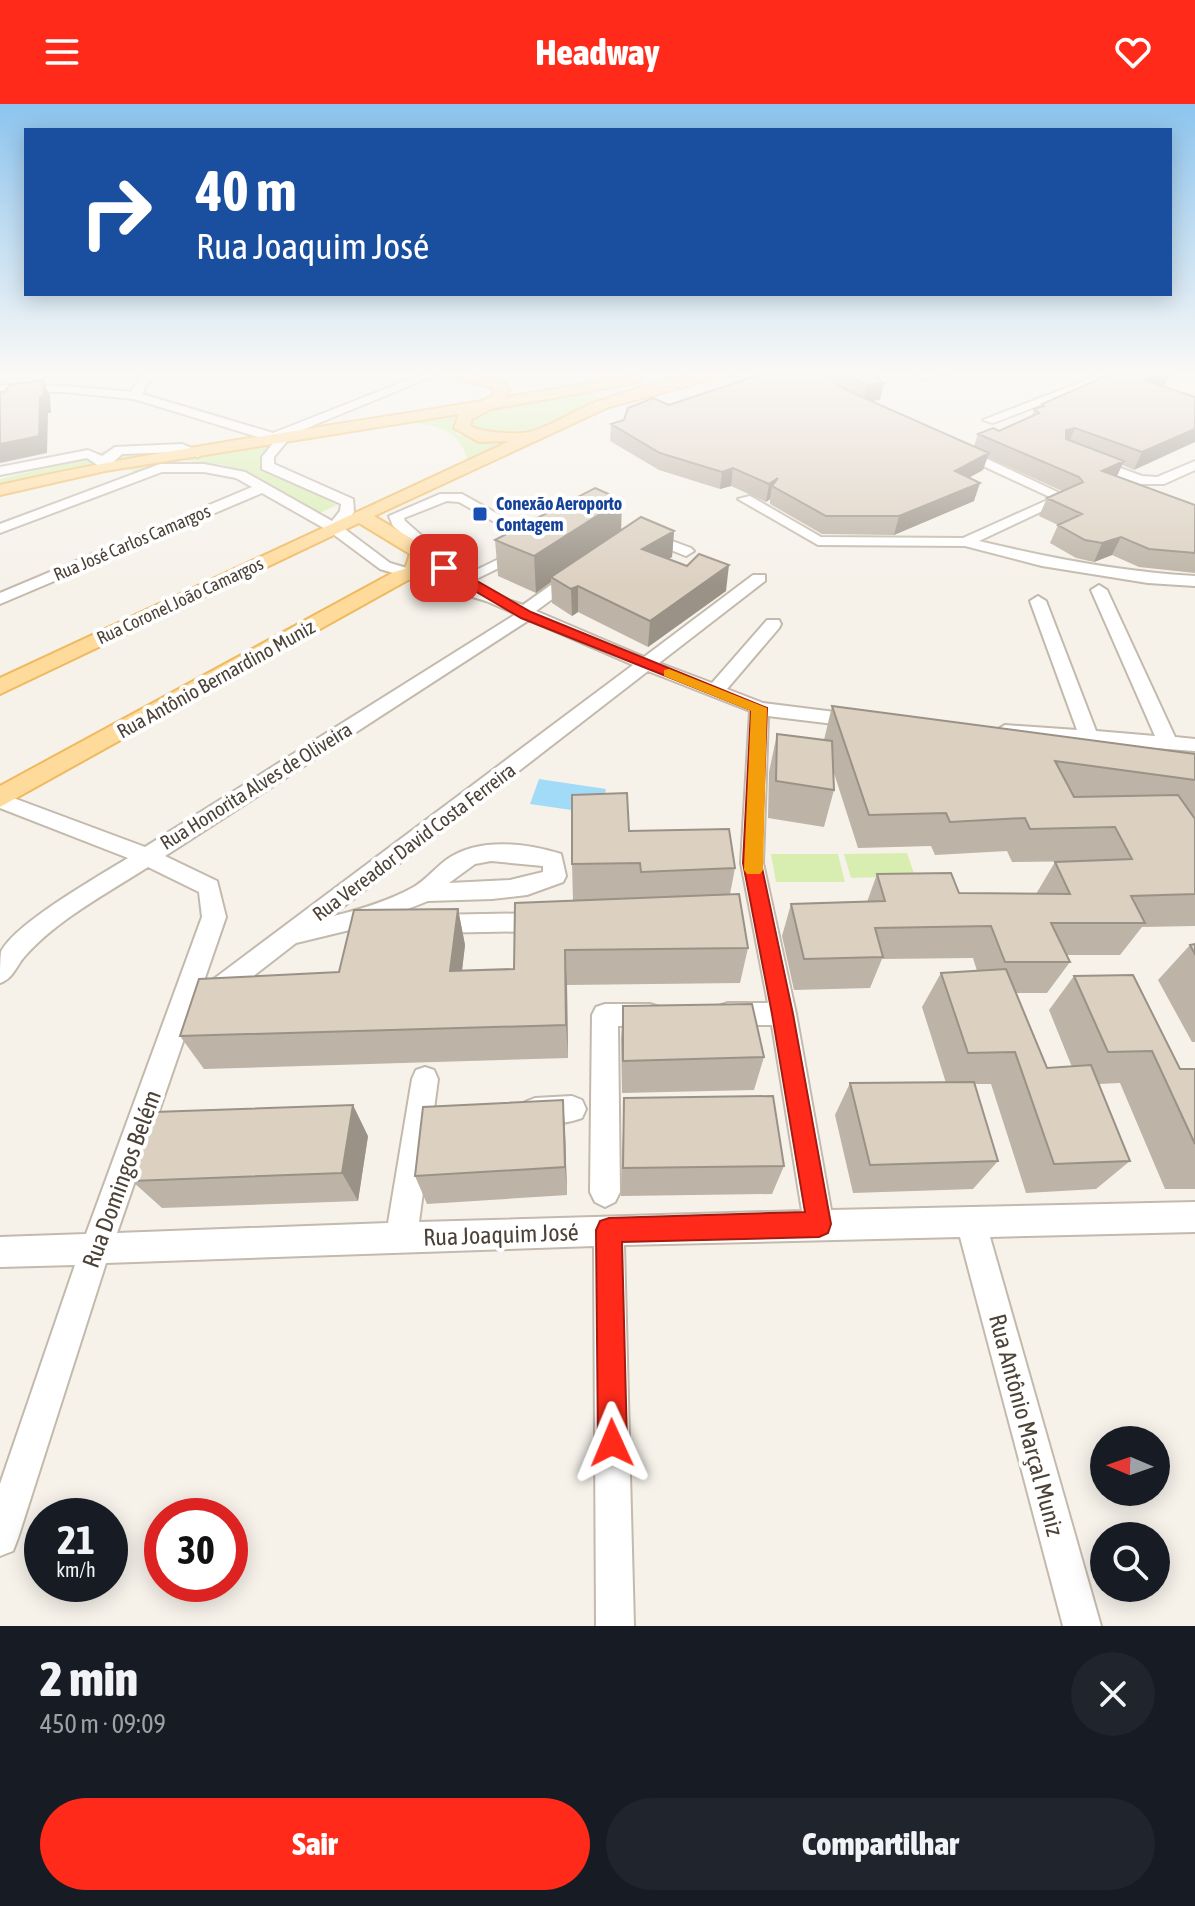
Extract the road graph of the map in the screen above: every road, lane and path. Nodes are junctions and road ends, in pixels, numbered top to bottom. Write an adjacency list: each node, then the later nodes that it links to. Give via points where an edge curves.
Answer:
1 (255, 443): 8 (main road)
2 (276, 443): 16 (street, via 267,466)
3 (442, 443): 6 (main road)
4 (476, 443): 6 (main road, Rua Coronel João Camargos)
5 (950, 445): 21 (street, via 1063,498)
6 (452, 447): 13 (main road, Rua Coronel João Camargos)
7 (1081, 458): 9 (street, via 1140,480 1159,481)
8 (105, 463): 10 (street, via 88,454); 12 (main road)
9 (1192, 468)
10 (0, 471)
11 (264, 487): 17 (street); 19 (street, via 240,475 204,468 160,468); 29 (street, Rua José Carlos Camargos)
12 (0, 490)
13 (405, 495): 15 (street); 16 (main road, Rua Coronel João Camargos)
14 (745, 499): 21 (street, via 818,541)
15 (425, 506): 23 (street, via 395,520); 23 (street, via 445,497 462,498 543,543 473,577)
16 (354, 510): 17 (street); 18 (main road, Rua Coronel João Camargos); 23 (main road)
17 (313, 516): 18 (street)
18 (334, 528): 25 (street); 34 (main road, Rua Coronel João Camargos)
19 (0, 529)
20 (627, 541): 22 (street, via 639,533)
21 (965, 542): 27 (street, via 1042,561)
22 (686, 551)
23 (417, 554): 25 (main road, via 405,563); 31 (street); 42 (main road, Rua Antônio Bernardino Muniz, via 401,576)
24 (592, 564): 31 (street, Rua Honorita Alves de Oliveira, via 532,604)
25 (385, 566)
26 (759, 578): 33 (street, Rua Vereador David Costa Ferreira)
27 (1195, 581)
28 (1099, 590): 40 (street)
29 (0, 599)
30 (1038, 601): 39 (street)
31 (526, 615): 33 (street); 43 (street, Rua Honorita Alves de Oliveira)
32 (773, 624): 35 (street)
33 (649, 665): 35 (street); 47 (street, Rua Vereador David Costa Ferreira)
34 (0, 687)
35 (715, 691): 36 (street)
36 (759, 708): 37 (street); 49 (street, via 754,917)
37 (871, 721)
38 (980, 729): 39 (street)
39 (1089, 737): 40 (street)
40 (1168, 743): 41 (street)
41 (1195, 745)
42 (0, 799): 43 (street)
43 (145, 856): 48 (street, Rua Honorita Alves de Oliveira, via 51,918); 52 (street, Rua Domingos Belém, via 209,887 214,917)
44 (424, 892): 44 (street, via 545,882 555,876 553,860 511,852 483,854 457,863); 47 (street, via 362,919)
45 (566, 922): 46 (street)
46 (394, 926)
47 (289, 936): 52 (street, Rua Vereador David Costa Ferreira)
48 (0, 973)
49 (783, 1014): 51 (street); 65 (street)
50 (679, 1015): 56 (street, via 605,1015)
51 (709, 1015)
52 (180, 1018): 61 (street, Rua Domingos Belém)
53 (425, 1079): 59 (street)
54 (634, 1108): 56 (street)
55 (572, 1109): 57 (street)
56 (605, 1109): 62 (street)
57 (510, 1111)
58 (449, 1113): 59 (street)
59 (418, 1115): 67 (street)
60 (174, 1118): 61 (street)
61 (144, 1119): 68 (street, Rua Domingos Belém)
62 (605, 1192)
63 (1195, 1217): 64 (street, Rua Joaquim José)
64 (971, 1223): 65 (street, Rua Joaquim José); 72 (street, Rua Antônio Marçal Muniz)
65 (819, 1224): 66 (street, Rua Joaquim José)
66 (609, 1230): 67 (street, Rua Joaquim José); 71 (street)
67 (401, 1239): 68 (street, Rua Joaquim José)
68 (96, 1248): 69 (street, Rua Joaquim José); 70 (street, Rua Domingos Belém)
69 (0, 1252)
70 (0, 1538)
71 (615, 1626)
72 (1082, 1626)

